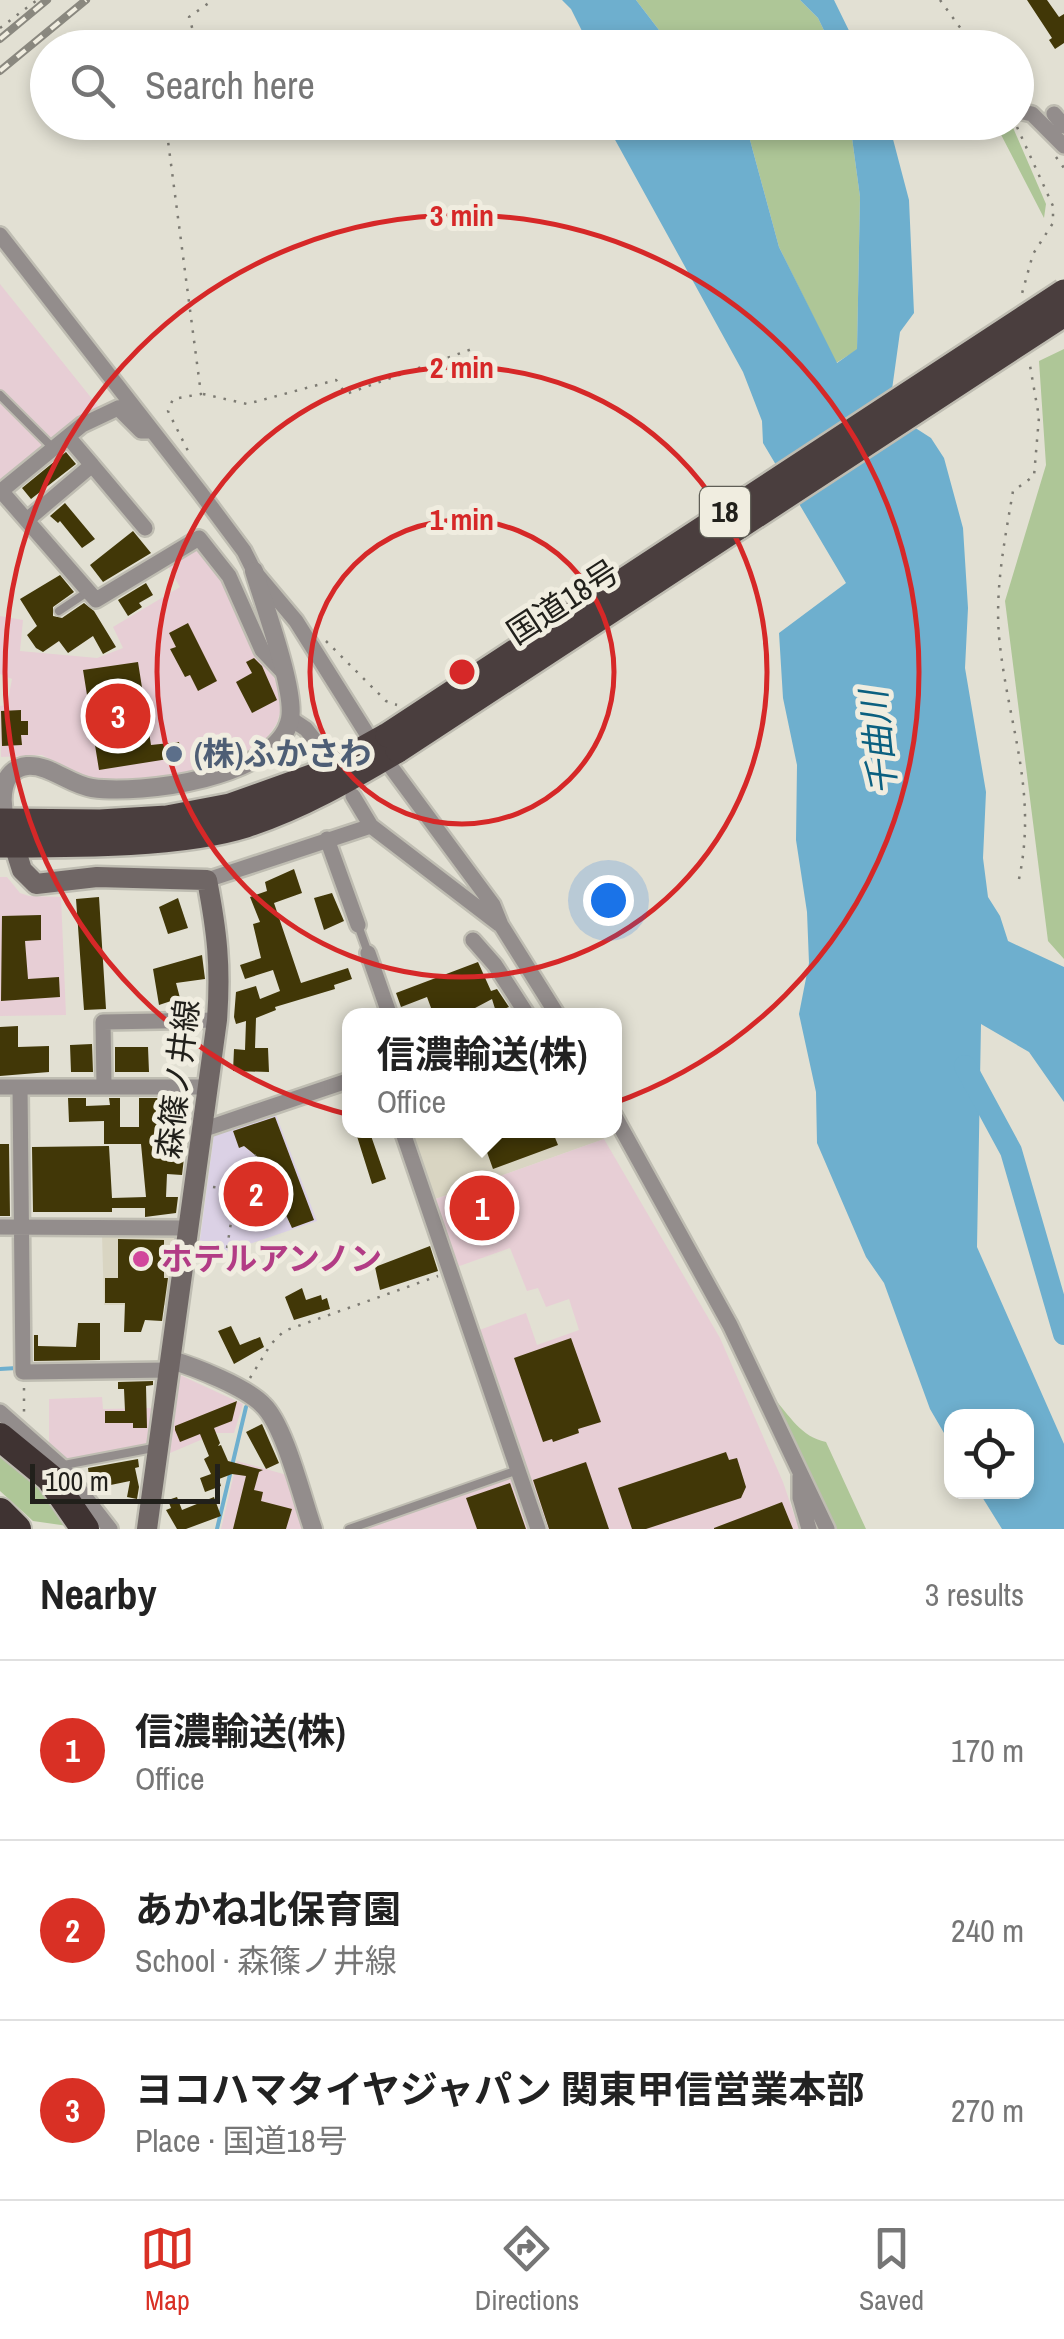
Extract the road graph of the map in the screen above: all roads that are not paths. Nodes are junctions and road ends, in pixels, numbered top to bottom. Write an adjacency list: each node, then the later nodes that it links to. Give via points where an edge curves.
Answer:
1 (1034, 116): 2 (street)
2 (1064, 146)
3 (0, 235): 7 (street)
4 (1064, 292): 19 (highway, 国道18号 / 18, bridge)
5 (1064, 314): 19 (highway, 国道18号 / 18, bridge)
6 (0, 395): 9 (lane)
7 (153, 431): 8 (street, via 141,430 118,408); 14 (street)
8 (68, 437): 9 (street); 10 (street)
9 (53, 448): 11 (street)
10 (92, 466): 12 (street); 13 (street)
11 (1, 492): 12 (street)
12 (27, 520): 15 (street)
13 (144, 528)
14 (254, 571): 17 (street); 19 (street)
15 (89, 592): 16 (lane); 17 (street, via 96,600 200,538 229,576 262,650)
16 (59, 610)
17 (283, 672): 18 (street)
18 (290, 719): 20 (street); 23 (street, via 258,756 190,782 95,789 41,768 20,768 1,794)
19 (386, 746): 23 (highway, 国道18号 / 18, via 230,806); 27 (street)
20 (324, 752)
21 (353, 796): 22 (street)
22 (371, 826): 24 (street); 27 (street)
23 (5, 833): 25 (main road, via 36,884 97,876)
24 (328, 839): 25 (street); 26 (street)
25 (207, 880): 33 (main road, 森篠ノ井線, via 219,940)
26 (358, 925): 29 (lane)
27 (501, 925): 32 (street)
28 (473, 940): 31 (street)
29 (368, 952): 30 (street)
30 (387, 1008)
31 (523, 1008)
32 (553, 1008)
33 (217, 1020): 35 (street, via 103,1022); 38 (main road, 森篠ノ井線)
34 (342, 1083): 40 (street)
35 (104, 1086): 37 (street); 38 (street)
36 (0, 1087): 37 (street)
37 (20, 1087): 43 (street)
38 (208, 1087): 40 (main road, 森篠ノ井線)
39 (622, 1129): 51 (street, via 730,1325)
40 (202, 1130): 44 (main road, 森篠ノ井線)
41 (405, 1138): 50 (street)
42 (0, 1227): 43 (street)
43 (21, 1227): 44 (street); 45 (street, via 24,1372)
44 (188, 1228): 45 (main road, 森篠ノ井線)
45 (170, 1365): 48 (main road, 森篠ノ井線); 57 (street, via 262,1402)
46 (0, 1412): 47 (street)
47 (12, 1435): 49 (street); 54 (highway)
48 (158, 1448): 49 (lane); 56 (main road, 森篠ノ井線)
49 (62, 1466): 55 (street)
50 (518, 1470): 58 (lane); 59 (street)
51 (800, 1472): 60 (street); 61 (street)
52 (0, 1515): 53 (highway)
53 (15, 1529)
54 (85, 1529)
55 (110, 1529)
56 (147, 1529)
57 (313, 1529)
58 (349, 1529)
59 (538, 1529)
60 (809, 1529)
61 (826, 1529)

